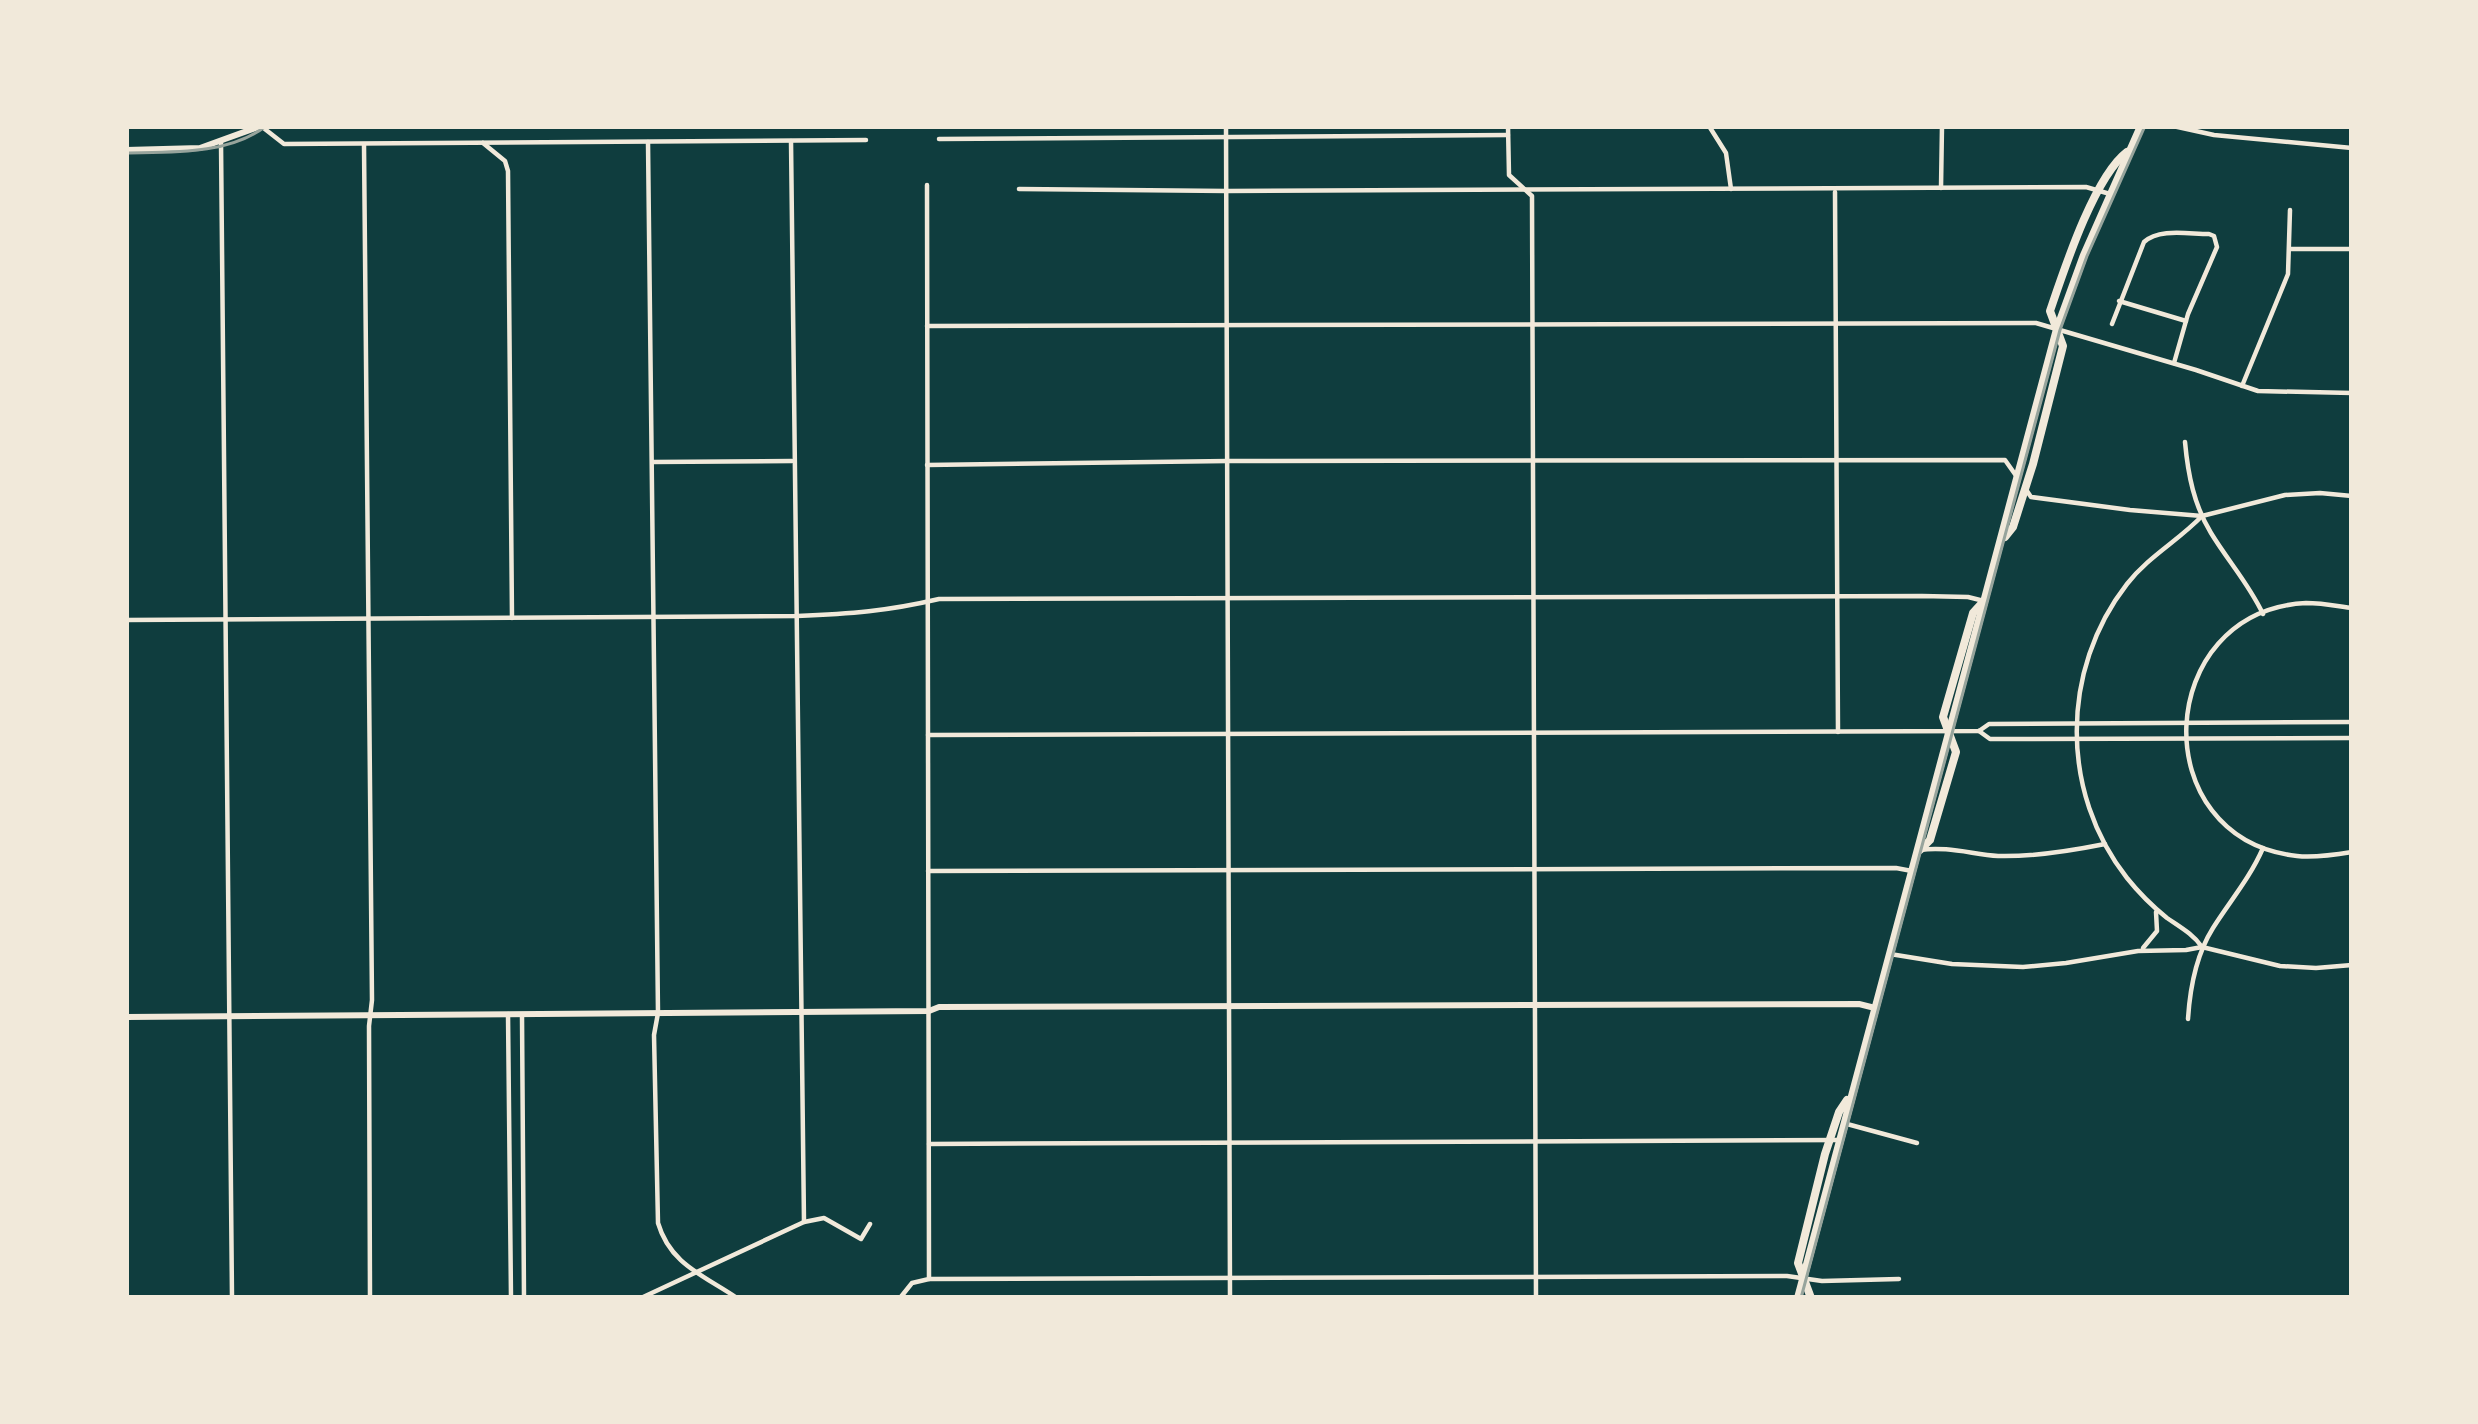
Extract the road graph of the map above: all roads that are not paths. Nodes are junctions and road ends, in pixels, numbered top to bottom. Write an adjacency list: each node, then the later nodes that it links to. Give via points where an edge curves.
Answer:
1 (261, 126): 13 (street); 16 (street, via 284,144)
2 (1226, 126): 9 (street)
3 (1508, 126): 8 (street)
4 (1709, 126): 24 (street, via 1726,152)
5 (1942, 126): 20 (street)
6 (2141, 126): 26 (main road)
7 (2174, 126): 17 (street)
8 (1508, 135): 9 (street); 22 (street, via 1509,175)
9 (1226, 137): 10 (street); 25 (street)
10 (939, 139)
11 (791, 140): 12 (street); 14 (street); 44 (street)
12 (866, 140)
13 (221, 142): 18 (street); 65 (street)
14 (648, 142): 15 (street); 46 (street)
15 (483, 143): 16 (street); 62 (street, via 508,171)
16 (364, 145): 63 (street)
17 (2352, 148)
18 (126, 151)
19 (927, 185): 36 (street)
20 (1941, 188): 23 (street); 26 (street)
21 (1019, 189): 25 (street)
22 (1526, 189): 24 (street); 25 (street); 32 (street)
23 (1835, 189): 24 (street); 33 (street)
24 (1731, 190)
25 (1227, 191): 35 (street)
26 (2104, 193): 37 (main road, via 2050,311)
27 (2290, 210): 28 (street)
28 (2290, 249): 29 (street); 39 (street, via 2286,283)
29 (2352, 249)
30 (2119, 301): 31 (street); 31 (street, via 2148,237 2209,234 2217,247); 34 (street)
31 (2186, 321): 38 (street)
32 (1533, 324): 33 (street); 35 (street); 42 (street)
33 (1836, 324): 37 (street); 43 (street)
34 (2112, 324)
35 (1228, 325): 36 (street); 45 (street)
36 (927, 326): 47 (street)
37 (2057, 329): 38 (street); 48 (main road); 49 (main road, via 2063,346)
38 (2174, 363): 39 (street)
39 (2242, 386): 40 (street)
40 (2352, 393)
41 (2185, 442): 51 (street)
42 (1534, 460): 43 (street); 45 (street); 53 (street)
43 (1837, 460): 48 (street, via 2005,460); 54 (street)
44 (794, 461): 46 (street); 60 (street)
45 (1228, 461): 47 (street); 55 (street)
46 (653, 462): 61 (street)
47 (927, 465): 56 (street)
48 (2018, 478): 49 (street); 52 (main road)
49 (2025, 489): 51 (street, via 2031,497); 52 (main road)
50 (2352, 496): 51 (street, via 2284,494)
51 (2202, 516): 59 (street); 67 (street, via 2152,556 2115,601 2090,652)
52 (2000, 543): 57 (main road)
53 (1534, 596): 54 (street); 55 (street); 71 (street)
54 (1838, 596): 57 (street); 72 (street)
55 (1229, 597): 56 (street); 73 (street)
56 (928, 602): 60 (street); 74 (street)
57 (1984, 602): 68 (main road, via 1973,613 1943,717)
58 (2352, 608): 59 (street, via 2309,603)
59 (2263, 614): 70 (street, via 2207,659 2191,690)
60 (797, 616): 61 (street); 94 (street)
61 (655, 617): 62 (street); 95 (street)
62 (512, 618): 63 (street)
63 (368, 619): 65 (street); 98 (street)
64 (126, 620): 65 (street)
65 (225, 620): 99 (street)
66 (2352, 722): 70 (street)
67 (2077, 723): 69 (street, via 1989,724); 70 (street); 76 (street)
68 (1950, 731): 69 (street); 72 (street); 79 (main road, via 1956,752 1930,840)
69 (1979, 731): 76 (street, via 1990,740)
70 (2185, 731): 75 (street); 76 (street); 78 (street, via 2209,806)
71 (1535, 732): 72 (street); 73 (street); 81 (street)
72 (1838, 732)
73 (1230, 733): 74 (street); 82 (street)
74 (928, 735): 83 (street)
75 (2352, 738)
76 (2076, 739): 77 (street, via 2081,783)
77 (2105, 844): 79 (street, via 2019,856); 85 (street)
78 (2264, 848): 80 (street, via 2310,857); 86 (street)
79 (1918, 851): 84 (main road)
80 (2352, 853)
81 (1534, 869): 82 (street); 84 (street); 91 (street)
82 (1229, 870): 83 (street); 90 (street)
83 (928, 871): 93 (street)
84 (1912, 872): 88 (main road)
85 (2153, 907): 86 (street); 87 (street, via 2157,931)
86 (2203, 947): 87 (street); 89 (street, via 2280,966); 101 (street)
87 (2138, 951): 88 (street, via 2023,967)
88 (1890, 954): 92 (main road)
89 (2352, 965)
90 (1229, 1006): 91 (street); 93 (street); 106 (street)
91 (1534, 1006): 92 (street); 105 (street)
92 (1875, 1008): 102 (main road)
93 (928, 1011): 94 (street); 108 (street)
94 (801, 1012): 95 (street); 109 (street)
95 (658, 1013): 97 (street); 111 (street, via 658,1223 668,1248)
96 (508, 1014): 97 (street); 98 (street); 119 (street)
97 (522, 1014): 120 (street)
98 (370, 1015): 99 (street); 118 (street)
99 (228, 1016): 100 (street); 117 (street)
100 (126, 1017)
101 (2188, 1019)
102 (1854, 1088): 103 (main road); 104 (main road)
103 (1844, 1124): 104 (main road); 107 (street)
104 (1835, 1140): 105 (street); 114 (main road)
105 (1534, 1142): 106 (street); 112 (street)
106 (1230, 1143): 108 (street); 113 (street)
107 (1917, 1143)
108 (929, 1144): 115 (street)
109 (804, 1222): 110 (street, via 824,1218 861,1239); 111 (street)
110 (871, 1224)
111 (698, 1272): 121 (street); 122 (street)
112 (1536, 1277): 113 (street); 114 (street); 125 (street)
113 (1230, 1278): 115 (street); 124 (street)
114 (1804, 1278): 116 (street); 126 (main road); 127 (main road)
115 (929, 1279): 123 (street)
116 (1899, 1279)
117 (232, 1298)
118 (370, 1298)
119 (512, 1298)
120 (524, 1298)
121 (641, 1298)
122 (737, 1298)
123 (900, 1298)
124 (1230, 1298)
125 (1536, 1298)
126 (1798, 1298)
127 (1811, 1298)

